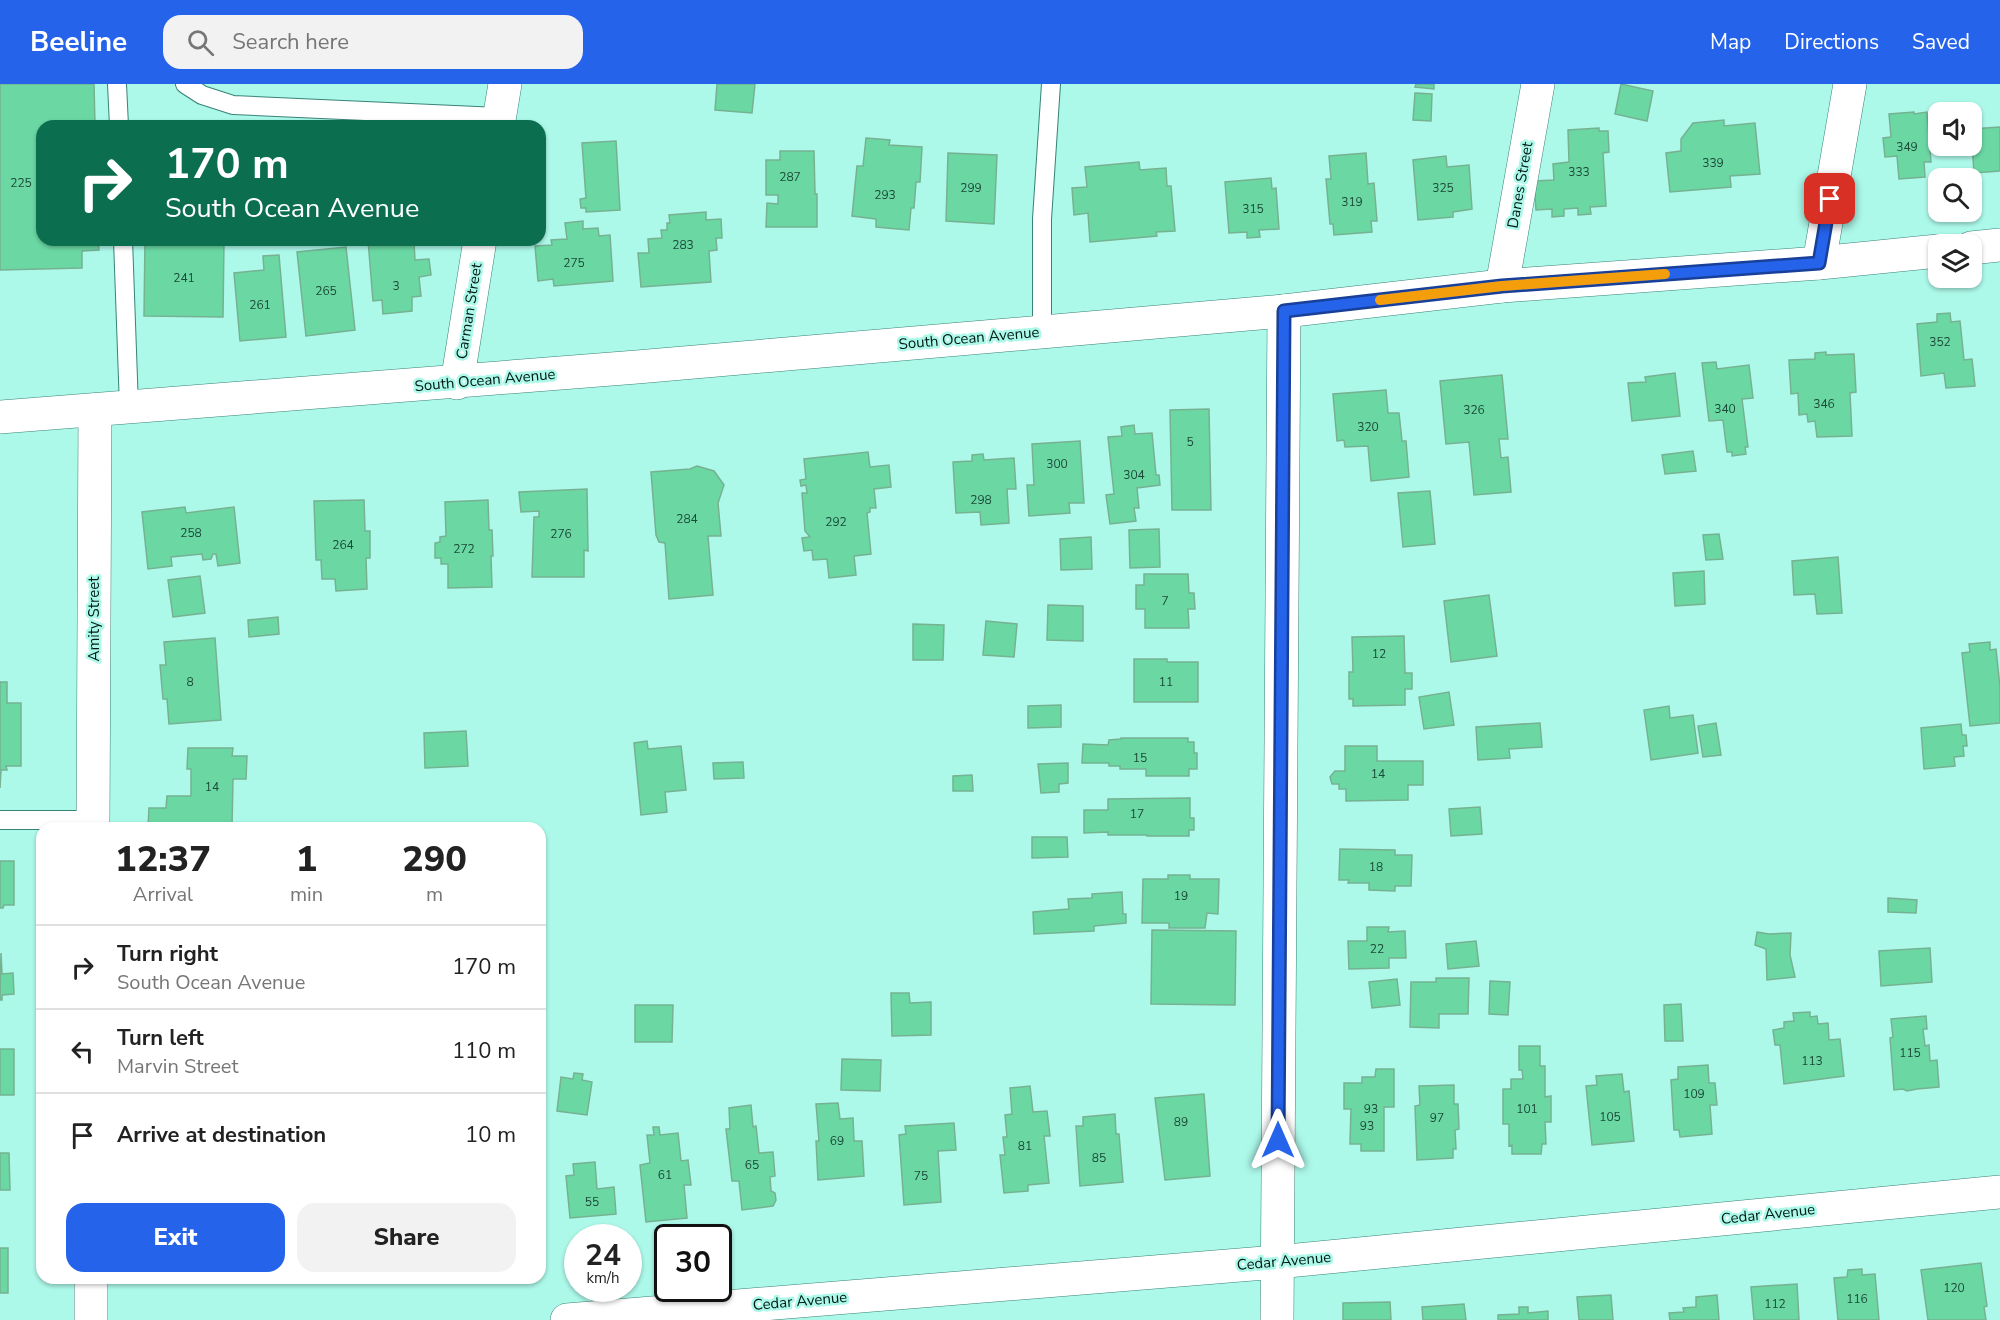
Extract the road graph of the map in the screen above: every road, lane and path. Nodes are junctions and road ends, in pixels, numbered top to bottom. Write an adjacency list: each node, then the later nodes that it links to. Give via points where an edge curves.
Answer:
1 (117, 84): 7 (lane)
2 (185, 84): 8 (lane, via 202,95 233,105)
3 (505, 84): 9 (street)
4 (1051, 84): 18 (lane, via 1042,219)
5 (1538, 84): 16 (street, Danes Street)
6 (1850, 84): 15 (street)
7 (118, 120)
8 (482, 120)
9 (499, 120)
10 (2000, 245): 13 (street)
11 (123, 246): 20 (lane)
12 (479, 246): 19 (street, Carman Street)
13 (1982, 247)
14 (1928, 252): 15 (street, South Ocean Avenue)
15 (1819, 263): 16 (street, South Ocean Avenue)
16 (1502, 286): 17 (street, South Ocean Avenue)
17 (1284, 311): 18 (street, South Ocean Avenue); 27 (street)
18 (1042, 332): 19 (street, South Ocean Avenue)
19 (457, 383): 20 (street, South Ocean Avenue)
20 (129, 407): 21 (street, South Ocean Avenue)
21 (95, 410): 22 (street, South Ocean Avenue); 25 (street, Amity Street)
22 (0, 417)
23 (0, 820): 24 (lane)
24 (46, 822)
25 (93, 822)
26 (2000, 1192): 27 (street, Cedar Avenue)
27 (1277, 1262): 30 (street, Cedar Avenue); 31 (street)
28 (91, 1284): 29 (street)
29 (91, 1320)
30 (567, 1320)
31 (1277, 1320)

